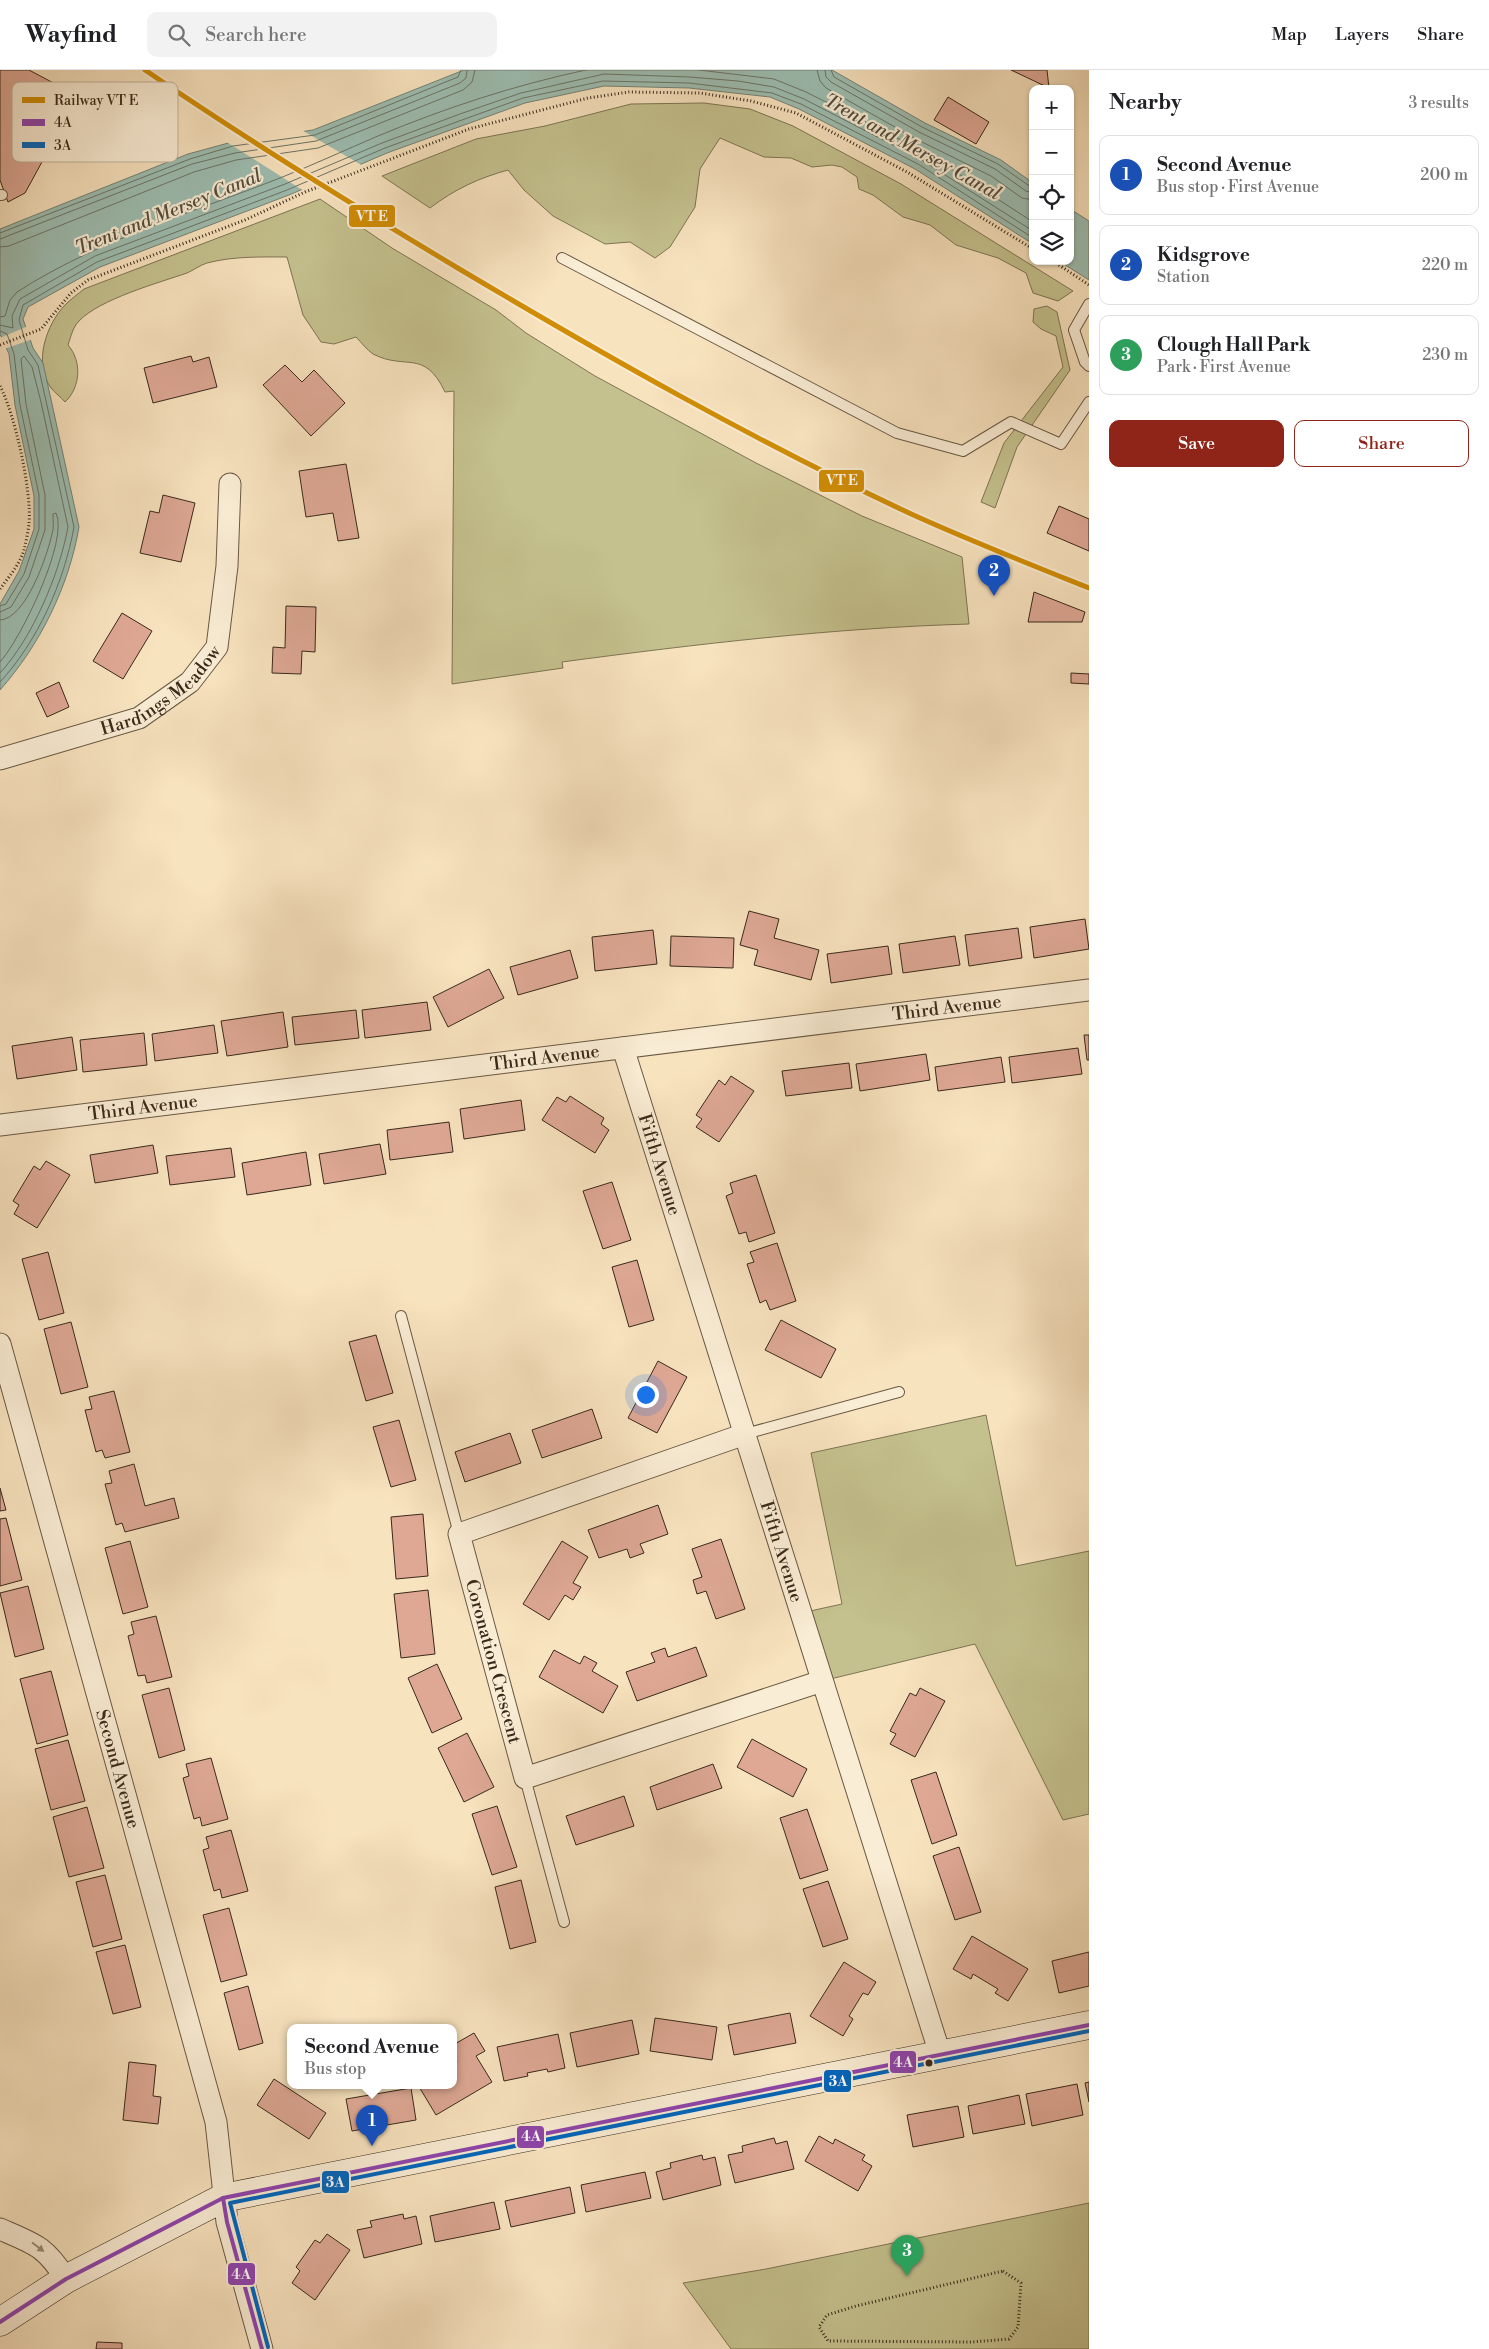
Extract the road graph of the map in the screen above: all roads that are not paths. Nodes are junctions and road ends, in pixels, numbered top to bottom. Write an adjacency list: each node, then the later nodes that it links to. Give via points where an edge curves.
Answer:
1 (562, 258): 4 (lane, via 897,434 963,451 1011,422 1061,444)
2 (1089, 304): 3 (lane, via 1074,330)
3 (1089, 366)
4 (1089, 402)
5 (230, 484): 6 (street, Hardings Meadow, via 227,566 217,647 190,682 139,718)
6 (0, 759)
7 (1089, 990): 8 (street, Third Avenue)
8 (623, 1048): 9 (street, Third Avenue); 13 (street, Fifth Avenue)
9 (0, 1125)
10 (401, 1316): 14 (lane)
11 (0, 1344): 20 (street, Second Avenue, via 216,2122)
12 (899, 1392): 13 (lane)
13 (745, 1434): 14 (street); 15 (street, Fifth Avenue)
14 (459, 1534): 16 (street, Coronation Crescent)
15 (822, 1681): 16 (street); 19 (street, Fifth Avenue)
16 (525, 1778): 17 (lane)
17 (564, 1922)
18 (1089, 2025): 19 (main road)
19 (940, 2054): 20 (main road)
20 (223, 2198): 22 (main road); 24 (street, Second Avenue)
21 (0, 2229): 22 (street, one-way to 22, via 37,2245 55,2262)
22 (66, 2279): 23 (main road)
23 (0, 2322)
24 (262, 2349)

